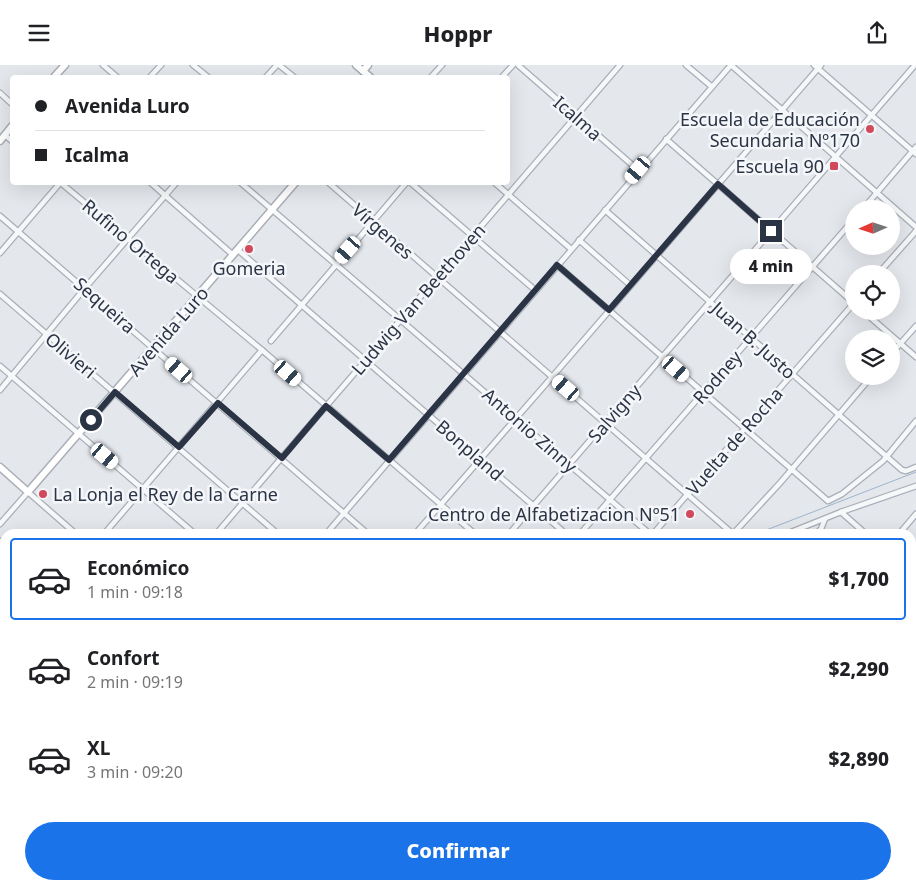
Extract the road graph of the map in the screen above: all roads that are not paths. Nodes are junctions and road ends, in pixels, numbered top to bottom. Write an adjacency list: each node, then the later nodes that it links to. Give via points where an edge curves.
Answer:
1 (65, 65): 16 (street)
2 (103, 65): 17 (street)
3 (161, 65): 18 (street)
4 (193, 65): 19 (street)
5 (278, 65): 20 (street); 21 (street)
6 (356, 65): 15 (street)
7 (368, 65): 15 (street)
8 (513, 65): 23 (street)
9 (518, 65): 28 (street, Icalma)
10 (620, 65): 28 (street, Ludwig Van Beethoven)
11 (686, 65): 24 (street)
12 (731, 65): 24 (street); 27 (street)
13 (915, 65): 29 (street, Salvigny)
14 (818, 66): 27 (street); 29 (street)
15 (363, 71): 22 (street)
16 (56, 75)
17 (116, 75)
18 (152, 75)
19 (206, 75)
20 (268, 75)
21 (291, 75)
22 (368, 75)
23 (504, 75)
24 (711, 86): 33 (street)
25 (0, 93): 26 (street)
26 (10, 102)
27 (782, 111): 36 (street); 38 (street)
28 (576, 115): 37 (street, Icalma); 50 (street, Ludwig Van Beethoven)
29 (871, 115): 35 (street); 36 (street, Salvigny)
30 (10, 129): 31 (street)
31 (5, 135): 32 (street); 34 (street)
32 (10, 139)
33 (666, 139): 37 (street); 38 (street)
34 (0, 141)
35 (915, 151): 49 (street)
36 (836, 157): 49 (street); 60 (street, Salvigny)
37 (638, 170): 54 (street)
38 (718, 184): 60 (street); 68 (street)
39 (58, 185): 59 (street)
40 (62, 185): 63 (street, Rufino Ortega)
41 (153, 185): 51 (street, Bonpland)
42 (174, 185): 51 (street)
43 (243, 185): 53 (street, Antonio Zinny)
44 (293, 185): 53 (street, Avenida Luro)
45 (331, 185): 56 (street, Vírgenes)
46 (404, 185): 56 (street)
47 (412, 185): 62 (street)
48 (498, 185): 50 (street)
49 (877, 193): 52 (street); 57 (street)
50 (509, 194): 62 (street, Ludwig Van Beethoven); 65 (street)
51 (165, 195): 63 (street); 66 (street, Bonpland)
52 (871, 200)
53 (272, 209): 66 (street, Avenida Luro); 69 (street, Antonio Zinny)
54 (605, 210): 64 (street); 68 (street, Juan B. Justo)
55 (0, 216): 59 (street, Sequeira)
56 (372, 221): 69 (street); 73 (street, Vírgenes)
57 (916, 227)
58 (845, 230): 72 (street, Rodney)
59 (18, 231): 67 (street); 75 (street, Sequeira)
60 (771, 231): 72 (street); 80 (street, Salvigny)
61 (916, 231): 71 (street)
62 (472, 236): 73 (street, Ludwig Van Beethoven); 76 (street)
63 (128, 239): 75 (street); 79 (street, Rufino Ortega)
64 (579, 240): 65 (street); 74 (street)
65 (571, 249): 70 (street)
66 (236, 252): 79 (street, Avenida Luro); 81 (street, Bonpland)
67 (0, 253)
68 (658, 255): 74 (street); 80 (street, Juan B. Justo)
69 (336, 264): 81 (street); 84 (street, Antonio Zinny)
70 (557, 265): 76 (street); 82 (street)
71 (886, 265)
72 (813, 267): 78 (street); 89 (street, Rodney)
73 (437, 277): 84 (street, Ludwig Van Beethoven); 87 (street, Vírgenes)
74 (630, 285): 82 (street)
75 (85, 288): 88 (street); 92 (street, Sequeira)
76 (535, 290): 87 (street)
77 (0, 294): 88 (street, Olivieri)
78 (845, 295)
79 (198, 297): 92 (street, Avenida Luro); 93 (street, Rufino Ortega)
80 (711, 301): 89 (street, Juan B. Justo); 94 (street, Salvigny)
81 (302, 305): 90 (street); 96 (street, Bonpland)
82 (609, 310): 94 (street); 101 (street)
83 (845, 313): 99 (street, Vuelta de Rocha)
84 (401, 318): 96 (street, Ludwig Van Beethoven); 98 (street, Antonio Zinny)
85 (873, 320): 91 (street)
86 (916, 326): 91 (street)
87 (500, 331): 98 (street); 101 (street, Vírgenes)
88 (47, 334): 100 (street); 104 (street, Olivieri)
89 (751, 338): 99 (street, Juan B. Justo); 105 (street, Rodney)
90 (271, 341)
91 (901, 344): 95 (street)
92 (154, 347): 104 (street, Avenida Luro); 106 (street, Sequeira)
93 (262, 351): 106 (street); 107 (street, Rufino Ortega)
94 (662, 357): 105 (street); 112 (street, Salvigny)
95 (916, 357)
96 (366, 359): 107 (street, Ludwig Van Beethoven); 108 (street, Bonpland)
97 (0, 366): 100 (street)
98 (464, 373): 108 (street); 110 (street, Antonio Zinny)
99 (792, 374): 109 (street, Juan B. Justo); 113 (street, Vuelta de Rocha)
100 (12, 377): 103 (street); 114 (street)
101 (552, 377): 110 (street); 112 (street, Vírgenes)
102 (864, 385): 109 (street)
103 (0, 390)
104 (115, 392): 114 (street, Avenida Luro); 115 (street, Olivieri)
105 (703, 392): 113 (street); 118 (street, Rodney)
106 (218, 403): 115 (street); 117 (street, Sequeira)
107 (326, 406): 117 (street, Ludwig Van Beethoven); 120 (street, Rufino Ortega)
108 (428, 413): 119 (street, Bonpland); 120 (street)
109 (839, 414): 116 (street, Juan B. Justo); 124 (street)
110 (516, 418): 119 (street); 121 (street, Antonio Zinny)
111 (916, 421): 116 (street)
112 (605, 423): 118 (street, Vírgenes); 121 (street, Salvigny)
113 (744, 429): 124 (street); 128 (street, Vuelta de Rocha)
114 (79, 434): 126 (street); 127 (street, Avenida Luro)
115 (179, 447): 126 (street); 130 (street, Olivieri)
116 (887, 456): 123 (street, Juan B. Justo, via 906,471); 124 (street, via 842,494 828,501)
117 (282, 458): 130 (street, Ludwig Van Beethoven); 134 (street, Sequeira)
118 (647, 458): 128 (street, Vírgenes); 129 (street, Rodney)
119 (480, 459): 131 (street); 132 (street, Bonpland)
120 (389, 460): 131 (street, Rufino Ortega); 134 (street)
121 (569, 464): 129 (street, Antonio Zinny); 132 (street, Salvigny)
122 (0, 467): 127 (street)
123 (916, 467)
124 (792, 469): 153 (street)
125 (916, 486): 133 (street)
126 (144, 489): 139 (street); 140 (street)
127 (28, 492): 137 (street, Avenida Luro); 138 (street)
128 (688, 494): 151 (street, Vuelta de Rocha); 152 (street, Vírgenes)
129 (610, 500): 149 (street, Rodney); 150 (street, Antonio Zinny)
130 (242, 503): 141 (street, Ludwig Van Beethoven); 142 (street, Olivieri)
131 (441, 504): 145 (street); 146 (street, Rufino Ortega)
132 (534, 505): 147 (street, Salvigny); 148 (street, Bonpland)
133 (841, 512): 136 (street); 156 (street)
134 (344, 513): 143 (street); 144 (street, Sequeira)
135 (916, 514): 157 (street)
136 (825, 519): 154 (street); 155 (street)
137 (0, 524)
138 (70, 529)
139 (108, 529)
140 (190, 529)
141 (220, 529)
142 (272, 529)
143 (330, 529)
144 (362, 529)
145 (419, 529)
146 (469, 529)
147 (513, 529)
148 (560, 529)
149 (584, 529)
150 (646, 529)
151 (656, 529)
152 (727, 529)
153 (738, 529)
154 (799, 529)
155 (821, 529)
156 (860, 529)
157 (903, 529)

